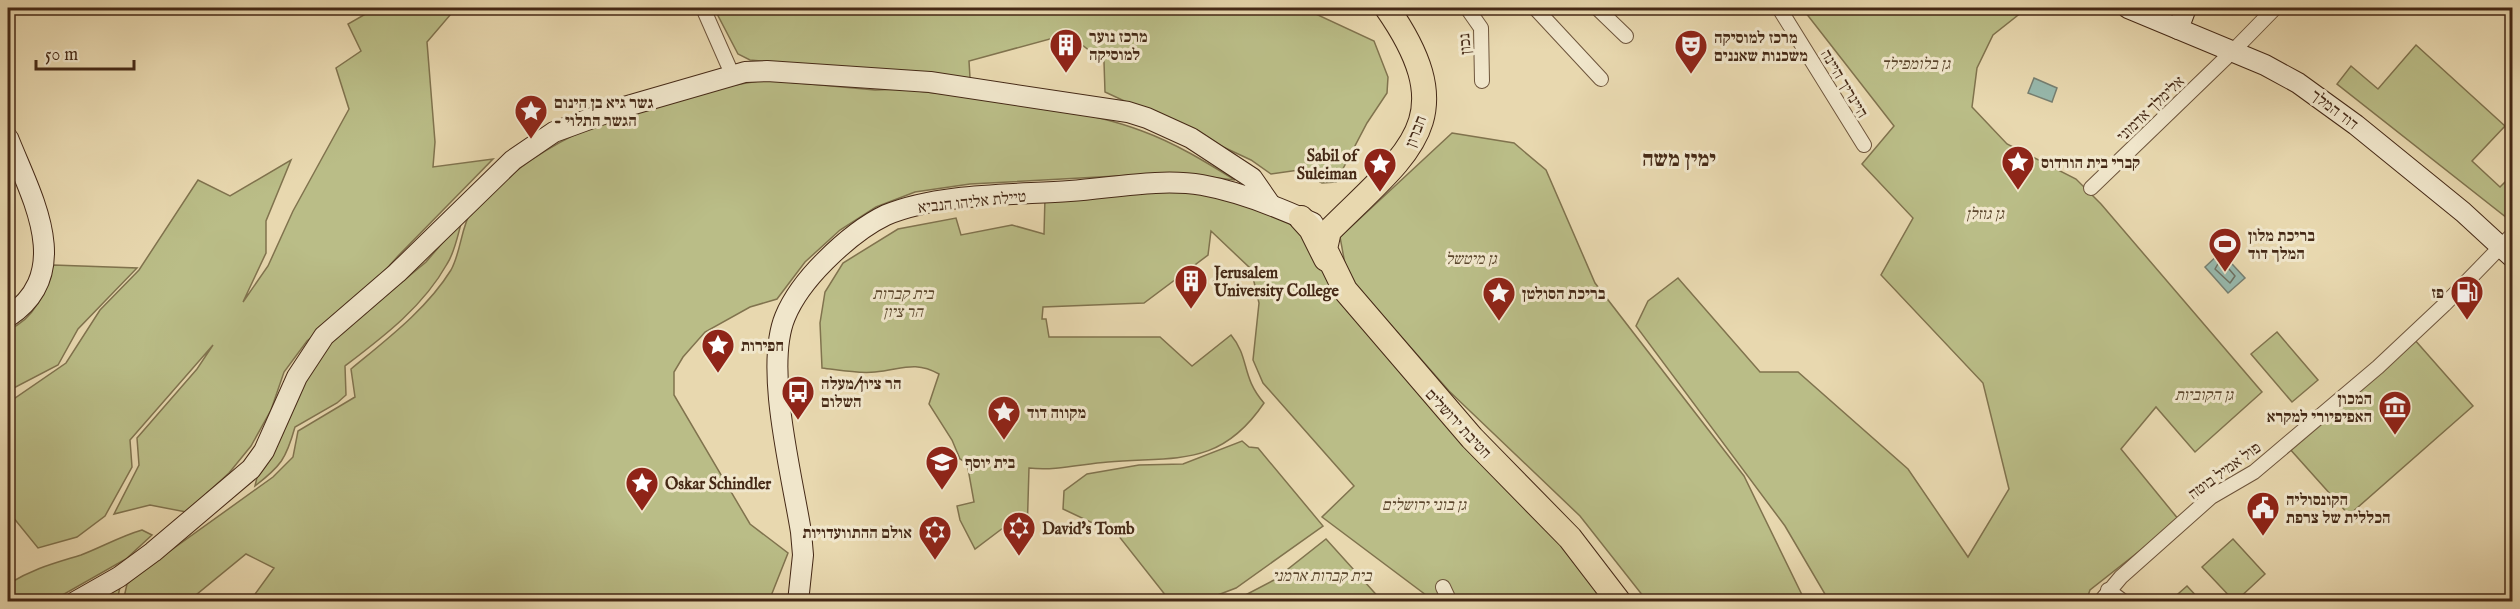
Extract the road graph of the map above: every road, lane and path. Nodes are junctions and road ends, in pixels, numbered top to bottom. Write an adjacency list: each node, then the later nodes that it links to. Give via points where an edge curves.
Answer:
1 (703, 8): 13 (street)
2 (1387, 8): 21 (highway, חברון, via 1415,57 1422,78 1423,119 1414,142 1399,163)
3 (1467, 8): 15 (street, נכון, via 1481,28)
4 (1535, 8): 14 (street)
5 (1597, 8): 11 (street)
6 (1779, 8): 17 (street, היינריך היינה)
7 (2128, 8): 10 (street, דוד המלך)
8 (2186, 8): 10 (street)
9 (2274, 8): 12 (street, אלימלך אדמוני)
10 (2178, 29): 12 (street, דוד המלך)
11 (1626, 36)
12 (2233, 51): 18 (street, אלימלך אדמוני); 22 (street, דוד המלך, via 2280,72 2331,105)
13 (732, 74): 19 (street, via 767,71 930,82 1128,112 1191,138 1256,182); 28 (street, via 539,139 324,336 301,370 268,443 251,469 153,552 104,587)
14 (1601, 79)
15 (1482, 81)
16 (8, 138): 24 (street, via 36,209 44,254 34,291)
17 (1864, 145)
18 (2091, 188)
19 (1270, 204): 20 (street, טיילת אליהו הנביא); 27 (street, טיילת אליהו הנביא, via 1200,185 1163,184 961,199 903,209 870,224 848,240 810,276 795,297 777,347 777,382 801,532)
20 (1301, 218): 21 (street, טיילת אליהו הנביא); 23 (highway)
21 (1329, 231): 23 (highway, חטיבת ירושלים, via 1324,246)
22 (2509, 246): 26 (street, פול אמיל בוטה, via 2378,367 2254,472 2211,497)
23 (1331, 265): 30 (highway, חטיבת ירושלים, via 1376,329 1472,438 1555,522)
24 (8, 317)
25 (1443, 587): 29 (street)
26 (2104, 596): 31 (street)
27 (799, 599)
28 (75, 602)
29 (1450, 602)
30 (1619, 602)
31 (2124, 602)

